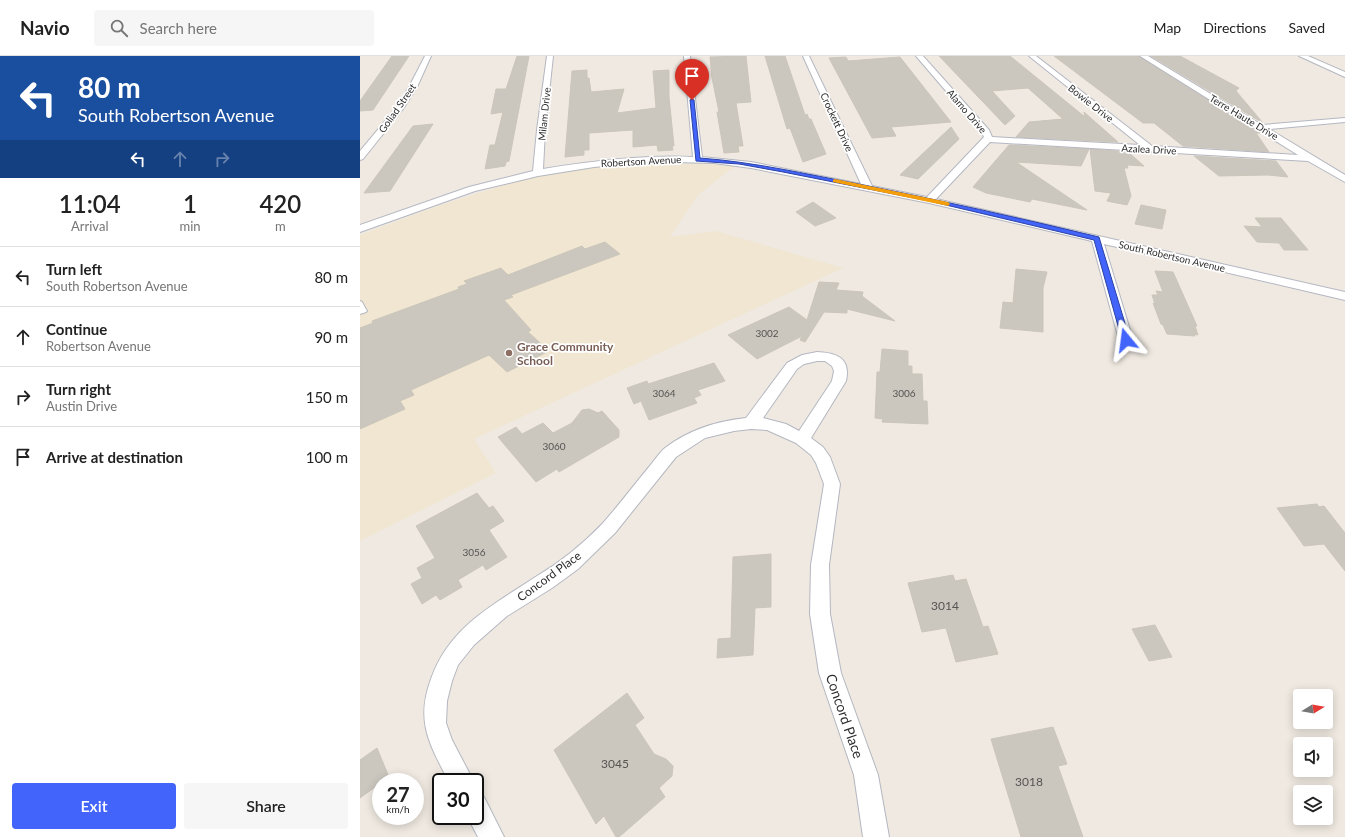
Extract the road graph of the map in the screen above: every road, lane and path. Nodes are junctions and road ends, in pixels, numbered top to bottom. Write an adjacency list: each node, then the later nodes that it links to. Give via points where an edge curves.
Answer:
1 (428, 56): 14 (street, Goliad Street, via 399,109)
2 (550, 56): 17 (street, Milam Drive)
3 (687, 56): 16 (street)
4 (806, 56): 19 (street, Crockett Drive)
5 (919, 56): 12 (street, Alamo Drive, via 986,132)
6 (1032, 56): 13 (street, Bowie Drive)
7 (1143, 56): 11 (street, Terre Haute Drive)
8 (1302, 56): 9 (street)
9 (1345, 75)
10 (1345, 120): 11 (street)
11 (1262, 127): 15 (street, Terre Haute Drive)
12 (987, 139): 13 (street, Azalea Drive); 20 (street, Alamo Drive)
13 (1150, 149): 15 (street, Azalea Drive)
14 (360, 157)
15 (1311, 158): 18 (street, Terre Haute Drive)
16 (698, 159): 17 (street, Robertson Avenue, via 622,161); 19 (street, Robertson Avenue, via 751,165)
17 (538, 172): 21 (street, Robertson Avenue, via 466,191)
18 (1345, 179)
19 (868, 188): 20 (street, Robertson Avenue)
20 (929, 200): 22 (street, South Robertson Avenue)
21 (360, 229)
22 (1097, 238): 23 (street, South Robertson Avenue); 26 (street)
23 (1345, 296)
24 (360, 303): 25 (lane, via 364,311)
25 (360, 312)
26 (1126, 340)
27 (751, 423): 28 (street, Concord Place, via 780,428); 28 (street, via 798,361 816,356 833,358 842,369 840,381); 29 (street, Concord Place, via 700,434 670,453 610,528 571,563 500,610 466,638 451,658 441,680 436,701 435,723 442,745)
28 (802, 439): 32 (street, Concord Place, via 817,451 824,461 832,484 820,565 820,614 830,672 866,775)
29 (457, 773)
30 (484, 824): 31 (street)
31 (490, 836)
32 (876, 837)

